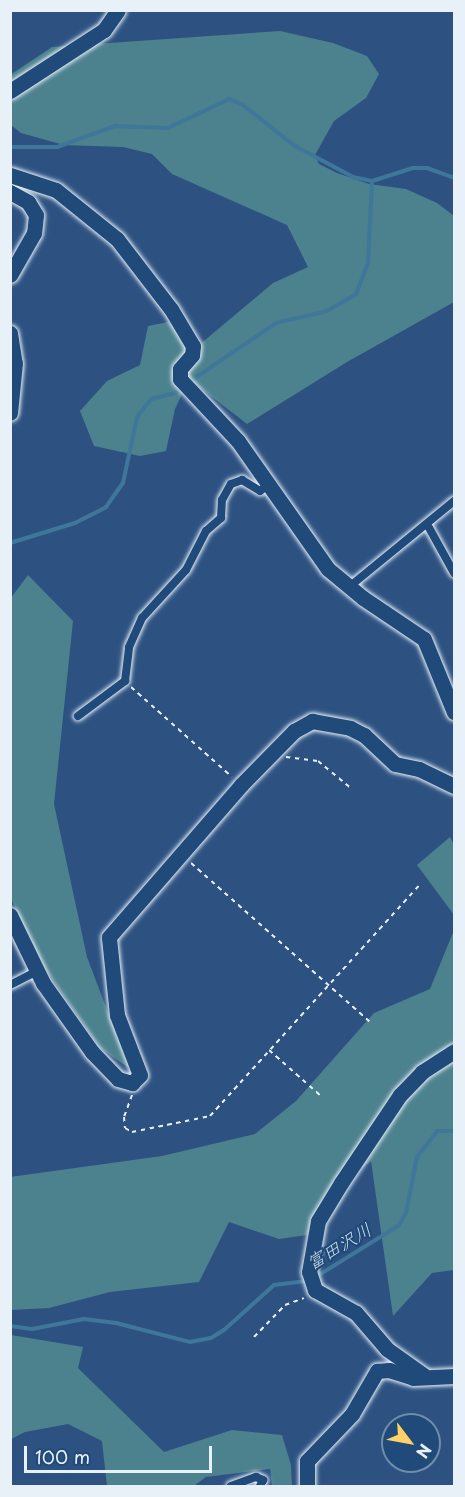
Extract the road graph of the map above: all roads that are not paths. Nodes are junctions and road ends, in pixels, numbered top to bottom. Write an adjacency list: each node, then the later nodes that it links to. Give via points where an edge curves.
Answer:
1 (118, 10): 2 (street, via 104,30)
2 (10, 91)
3 (10, 175): 8 (street, via 56,190 117,239 171,309 193,346 192,355 180,369 186,384 238,441)
4 (10, 192): 5 (street, via 28,202 36,215 34,233)
5 (10, 275)
6 (10, 333): 7 (street, via 15,363)
7 (10, 413)
8 (267, 486): 12 (street, via 328,568); 14 (lane, via 260,491 242,480 231,484 222,500 221,518 206,531 186,570 142,618 129,647 125,681)
9 (454, 501): 10 (lane)
10 (427, 524): 11 (lane); 12 (lane)
11 (454, 573)
12 (349, 586): 13 (street, via 424,639)
13 (454, 712)
14 (78, 716)
15 (454, 786): 17 (street, via 419,769 395,764 364,735 312,721 294,731 241,785 109,937 117,1015 140,1075 132,1083 118,1079 92,1052)
16 (10, 915): 17 (street)
17 (38, 971): 18 (lane)
18 (10, 985)
19 (454, 1052): 20 (street, via 422,1072 400,1095 341,1183 318,1221 309,1272 314,1287 356,1312 387,1349)
20 (425, 1376): 21 (street); 24 (street, via 413,1378 389,1370 377,1371 352,1414 307,1461)
21 (454, 1376)
22 (231, 1486): 23 (lane, via 256,1477 263,1480)
23 (260, 1486)
24 (308, 1486)

